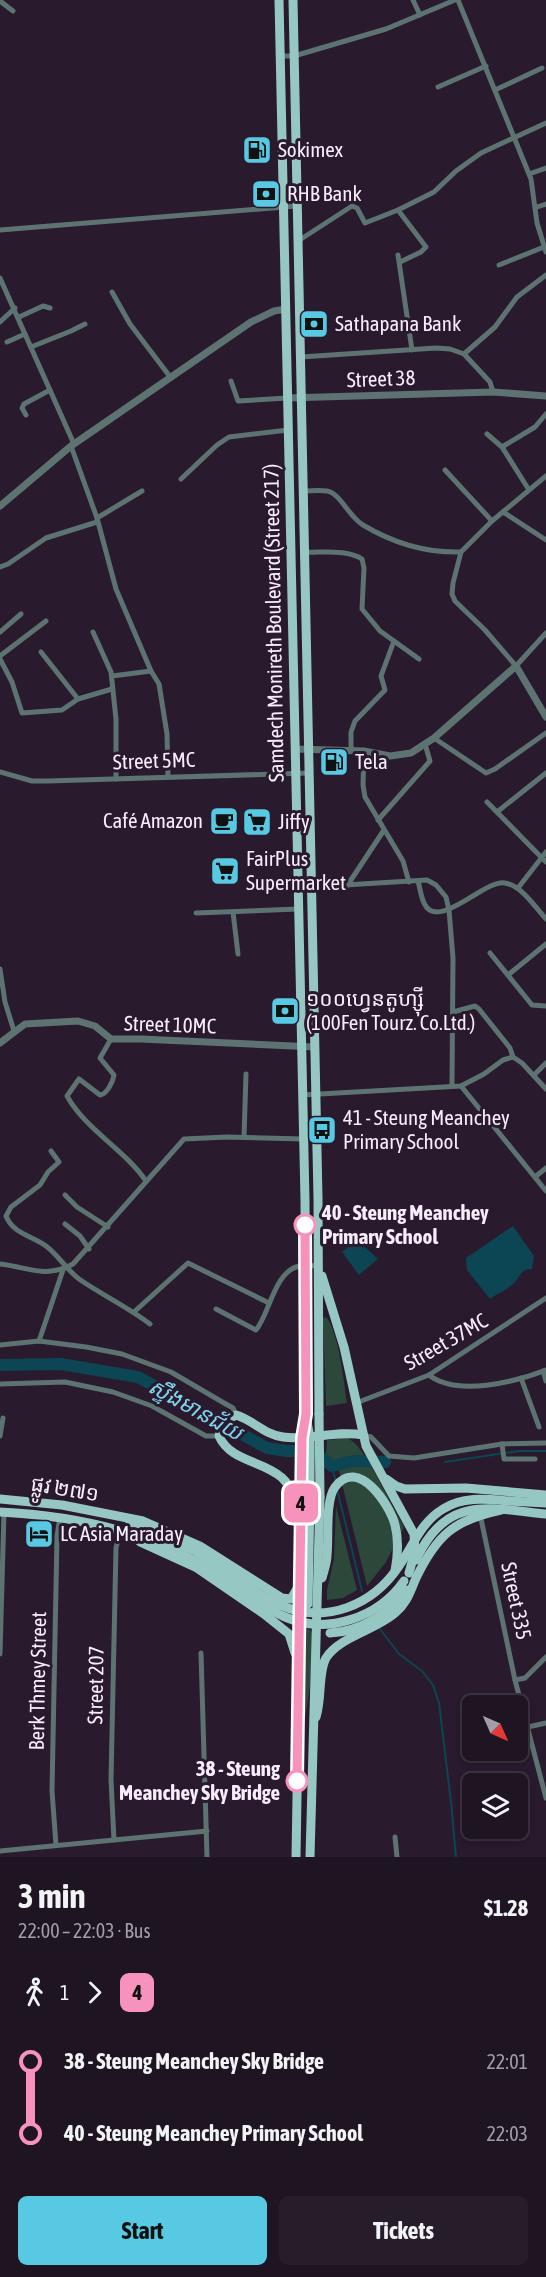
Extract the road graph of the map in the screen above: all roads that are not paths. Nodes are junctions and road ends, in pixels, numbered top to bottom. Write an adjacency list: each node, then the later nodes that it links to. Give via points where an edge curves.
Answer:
1 (279, 0): 8 (main road, Samdech Monireth Boulevard (Street 217))
2 (293, 0): 9 (main road, Samdech Monireth Boulevard (Street 217))
3 (413, 0): 7 (street)
4 (456, 0): 7 (street); 10 (street)
5 (0, 1): 6 (street)
6 (13, 11)
7 (420, 15): 9 (street)
8 (280, 56): 9 (street); 19 (main road, Samdech Monireth Boulevard (Street 217))
9 (294, 56): 20 (main road, Samdech Monireth Boulevard (Street 217))
10 (486, 66): 12 (street); 13 (street)
11 (542, 68): 13 (street)
12 (438, 87)
13 (495, 90): 15 (street)
14 (546, 123): 15 (street)
15 (514, 138): 17 (street); 22 (street, via 475,157 434,192)
16 (546, 168): 17 (street)
17 (530, 174): 21 (street)
18 (546, 204): 21 (street)
19 (283, 206): 20 (street); 23 (street); 34 (main road, Samdech Monireth Boulevard (Street 217))
20 (297, 206): 24 (main road, Samdech Monireth Boulevard (Street 217))
21 (537, 207): 25 (street)
22 (398, 210): 24 (street, via 366,224 352,206); 27 (street, via 426,247)
23 (0, 230)
24 (298, 241): 43 (main road, Samdech Monireth Boulevard (Street 217))
25 (545, 250): 28 (street)
26 (398, 255): 27 (street)
27 (400, 262): 41 (street)
28 (499, 265)
29 (546, 275): 42 (street, via 517,297 495,327)
30 (0, 278): 32 (street)
31 (112, 292): 44 (street, via 130,324)
32 (15, 308): 35 (street); 36 (street)
33 (50, 308): 35 (street, via 43,306)
34 (285, 309): 44 (street, via 251,322); 49 (main road, Samdech Monireth Boulevard (Street 217))
35 (19, 317): 38 (street)
36 (0, 322)
37 (86, 324): 40 (street)
38 (26, 334): 39 (street); 40 (street)
39 (7, 342)
40 (31, 347): 46 (street)
41 (412, 350): 42 (street, via 450,349); 43 (street)
42 (464, 354): 47 (street, via 490,382)
43 (301, 357): 50 (main road, Samdech Monireth Boulevard (Street 217))
44 (171, 378): 55 (street)
45 (231, 381): 49 (street, Street 38, via 237,401)
46 (50, 390): 52 (street, via 24,404); 55 (street)
47 (493, 392): 48 (street, Street 38); 50 (street, Street 38)
48 (546, 396)
49 (287, 398): 50 (street, Street 38); 53 (main road, Samdech Monireth Boulevard (Street 217))
50 (302, 398): 62 (main road, Samdech Monireth Boulevard (Street 217))
51 (546, 414): 56 (street, via 535,427)
52 (26, 415)
53 (288, 430): 59 (street, via 229,437); 89 (main road, Samdech Monireth Boulevard (Street 217))
54 (487, 434): 56 (street)
55 (73, 445): 63 (street); 65 (street)
56 (502, 447): 60 (street)
57 (445, 470): 66 (street)
58 (546, 476): 60 (street)
59 (181, 479)
60 (529, 490): 64 (street)
61 (142, 491): 65 (street)
62 (303, 491): 68 (main road, Samdech Monireth Boulevard (Street 217)); 69 (street, via 329,491 363,525 402,542 422,549)
63 (0, 506)
64 (503, 512): 66 (street); 67 (street)
65 (97, 520): 70 (street, via 46,538); 81 (street, via 116,589)
66 (492, 520): 69 (street)
67 (546, 540)
68 (305, 552): 76 (street, via 346,554 362,559 362,609); 90 (main road, Samdech Monireth Boulevard (Street 217))
69 (461, 552): 80 (street, via 453,598)
70 (0, 567)
71 (21, 614): 73 (street)
72 (46, 621): 78 (street)
73 (0, 632)
74 (93, 632): 82 (street)
75 (546, 633): 80 (street)
76 (394, 641): 79 (street); 91 (street, via 381,676 385,690 355,721)
77 (41, 652): 84 (street)
78 (0, 658): 84 (street, via 20,712 62,710)
79 (419, 659)
80 (516, 666): 85 (street); 87 (street)
81 (151, 671): 82 (street); 97 (street, via 162,697)
82 (112, 676): 83 (street)
83 (112, 689): 84 (street); 98 (street)
84 (78, 699)
85 (546, 717)
86 (546, 733): 87 (street, via 486,773)
87 (434, 738): 88 (street)
88 (425, 744): 92 (street, via 411,753 390,756); 101 (street, via 430,760)
89 (295, 749): 90 (street); 96 (main road, Samdech Monireth Boulevard (Street 217))
90 (309, 749): 91 (street); 94 (main road, Samdech Monireth Boulevard (Street 217))
91 (351, 751): 92 (street)
92 (364, 751): 101 (street, via 365,797)
93 (0, 772): 98 (street, Street 5MC, via 32,781)
94 (309, 773): 96 (street, Street 5MC); 107 (main road, Samdech Monireth Boulevard (Street 217))
95 (546, 773): 100 (street)
96 (296, 774): 97 (street, Street 5MC); 109 (main road, Samdech Monireth Boulevard (Street 217))
97 (168, 777): 98 (street, Street 5MC)
98 (116, 779)
99 (487, 802): 100 (street)
100 (497, 812): 103 (street)
101 (378, 820): 102 (street)
102 (384, 830): 105 (street, via 403,861); 106 (street)
103 (545, 857): 108 (street)
104 (418, 881): 105 (street); 110 (street, via 428,880 436,885 446,897); 110 (street, via 424,905 433,911)
105 (409, 882): 106 (street)
106 (347, 886): 107 (street)
107 (312, 887): 125 (main road, Samdech Monireth Boulevard (Street 217))
108 (518, 888): 110 (street, via 497,882); 113 (street)
109 (298, 909): 111 (street); 124 (main road, Samdech Monireth Boulevard (Street 217))
110 (449, 910): 120 (street)
111 (233, 912): 112 (street); 116 (street)
112 (196, 913)
113 (546, 919)
114 (546, 944): 118 (street)
115 (490, 953): 118 (street)
116 (238, 954)
117 (0, 969): 121 (street)
118 (508, 975): 119 (street, via 532,1005)
119 (546, 1006)
120 (453, 1012): 126 (street, via 475,1006); 130 (street)
121 (14, 1031): 122 (street, Street 10MC, via 25,1024 78,1021 95,1026); 123 (street, Street 10MC)
122 (111, 1039): 124 (street, Street 10MC); 140 (street, via 100,1058 114,1075 104,1094 79,1079 67,1096)
123 (0, 1042)
124 (301, 1047): 125 (street, Street 10MC); 133 (main road, Samdech Monireth Boulevard (Street 217))
125 (315, 1047): 134 (main road, Samdech Monireth Boulevard (Street 217))
126 (513, 1057): 129 (street); 131 (street)
127 (546, 1063): 129 (street)
128 (246, 1074): 135 (street)
129 (534, 1075): 132 (street)
130 (452, 1086): 131 (street); 134 (street)
131 (461, 1086): 139 (street)
132 (546, 1089)
133 (302, 1095): 134 (street); 136 (main road, Samdech Monireth Boulevard (Street 217))
134 (316, 1095): 148 (main road, Samdech Monireth Boulevard (Street 217))
135 (244, 1137): 136 (street); 140 (street, via 184,1139)
136 (303, 1139): 147 (main road, Samdech Monireth Boulevard (Street 217))
137 (51, 1151): 149 (street, via 59,1162 6,1216 17,1231 45,1245)
138 (546, 1168): 139 (street)
139 (535, 1177): 141 (street)
140 (146, 1180): 144 (street)
141 (546, 1191)
142 (66, 1195): 144 (street)
143 (65, 1224): 145 (street)
144 (108, 1227): 145 (street)
145 (88, 1249): 149 (street)
146 (0, 1264): 149 (street, via 42,1273)
147 (306, 1266): 148 (street); 151 (street, via 285,1276); 174 (main road, Samdech Monireth Boulevard (Street 217), bridge)
148 (319, 1266): 162 (main road, via 344,1347); 174 (main road, Samdech Monireth Boulevard (Street 217), bridge, via 319,1414)
149 (65, 1269): 153 (street); 155 (street)
150 (546, 1298): 158 (street, Street 37MC)
151 (269, 1303): 152 (street, via 256,1330); 153 (street, via 189,1263)
152 (216, 1309)
153 (134, 1312): 154 (street)
154 (150, 1324)
155 (39, 1341): 156 (street); 163 (street, via 87,1347 144,1361 233,1408)
156 (0, 1345)
157 (544, 1370): 159 (street); 160 (street)
158 (429, 1375): 159 (street, via 453,1385); 162 (street, Street 37MC)
159 (521, 1378): 165 (street)
160 (546, 1381)
161 (0, 1384): 166 (street, via 65,1382 113,1392 152,1406 206,1436)
162 (356, 1403): 167 (main road)
163 (236, 1415): 166 (main road, via 223,1422); 167 (main road, via 268,1433 284,1437)
164 (3, 1418): 168 (street)
165 (539, 1427)
166 (219, 1435): 184 (main road, via 226,1448 285,1480 295,1498)
167 (363, 1435): 170 (street, via 371,1437 393,1457 414,1458); 172 (main road)
168 (0, 1436)
169 (546, 1443): 170 (street)
170 (502, 1446): 171 (street, via 504,1459)
171 (535, 1459)
172 (380, 1473): 173 (main road, via 405,1489 466,1488); 188 (main road, via 414,1534)
173 (546, 1495)
174 (310, 1497): 184 (main road); 190 (main road); 191 (main road)
175 (0, 1499): 182 (main road, ផ្លូវ ២៧១, via 62,1505)
176 (546, 1503): 186 (main road, bridge, via 471,1499 443,1508 420,1530)
177 (501, 1510): 179 (main road); 180 (main road); 188 (main road, via 474,1509 446,1519 427,1539)
178 (2, 1512): 181 (main road, ផ្លូវ ២៧១); 185 (street)
179 (480, 1514): 188 (main road, via 443,1536); 198 (street, Street 335)
180 (546, 1514)
181 (60, 1517): 183 (main road, ផ្លូវ ២៧១); 209 (street, Berk Thmey Street, via 52,1791)
182 (123, 1519): 187 (main road, via 195,1551); 189 (main road, via 143,1521 191,1542 282,1598 292,1598)
183 (120, 1531): 187 (main road, via 138,1534); 197 (main road, via 197,1568 277,1623 292,1640); 208 (street, Street 207, via 116,1548 111,1769)
184 (301, 1538): 189 (main road)
185 (1, 1572): 192 (street)
186 (394, 1573): 187 (main road, bridge, via 378,1591 357,1605 320,1613 282,1606); 190 (main road, via 398,1551 389,1510 375,1488 363,1479 346,1479 334,1488 330,1503 327,1558)
187 (224, 1574): 188 (main road, bridge, via 279,1614 318,1623 369,1613)
188 (410, 1577): 193 (main road, via 403,1595 381,1615 350,1630); 201 (main road, via 408,1598 394,1614 340,1644 328,1656)
189 (300, 1582): 197 (main road)
190 (318, 1591): 201 (main road)
191 (308, 1604)
192 (0, 1626): 195 (street)
193 (330, 1633)
194 (201, 1653): 206 (street)
195 (0, 1654)
196 (546, 1657): 198 (street, via 525,1678)
197 (299, 1666): 212 (main road)
198 (515, 1680): 199 (street, Street 335)
199 (519, 1695)
200 (546, 1723): 202 (street)
201 (312, 1727): 213 (main road)
202 (528, 1727): 203 (street, Street 335)
203 (538, 1765): 204 (street); 205 (street, Street 335)
204 (546, 1767)
205 (546, 1798)
206 (207, 1831): 208 (street); 211 (street)
207 (396, 1837): 214 (street)
208 (114, 1840): 209 (street)
209 (56, 1845): 210 (street)
210 (0, 1851)
211 (207, 1857)
212 (296, 1857)
213 (310, 1857)
214 (397, 1857)

